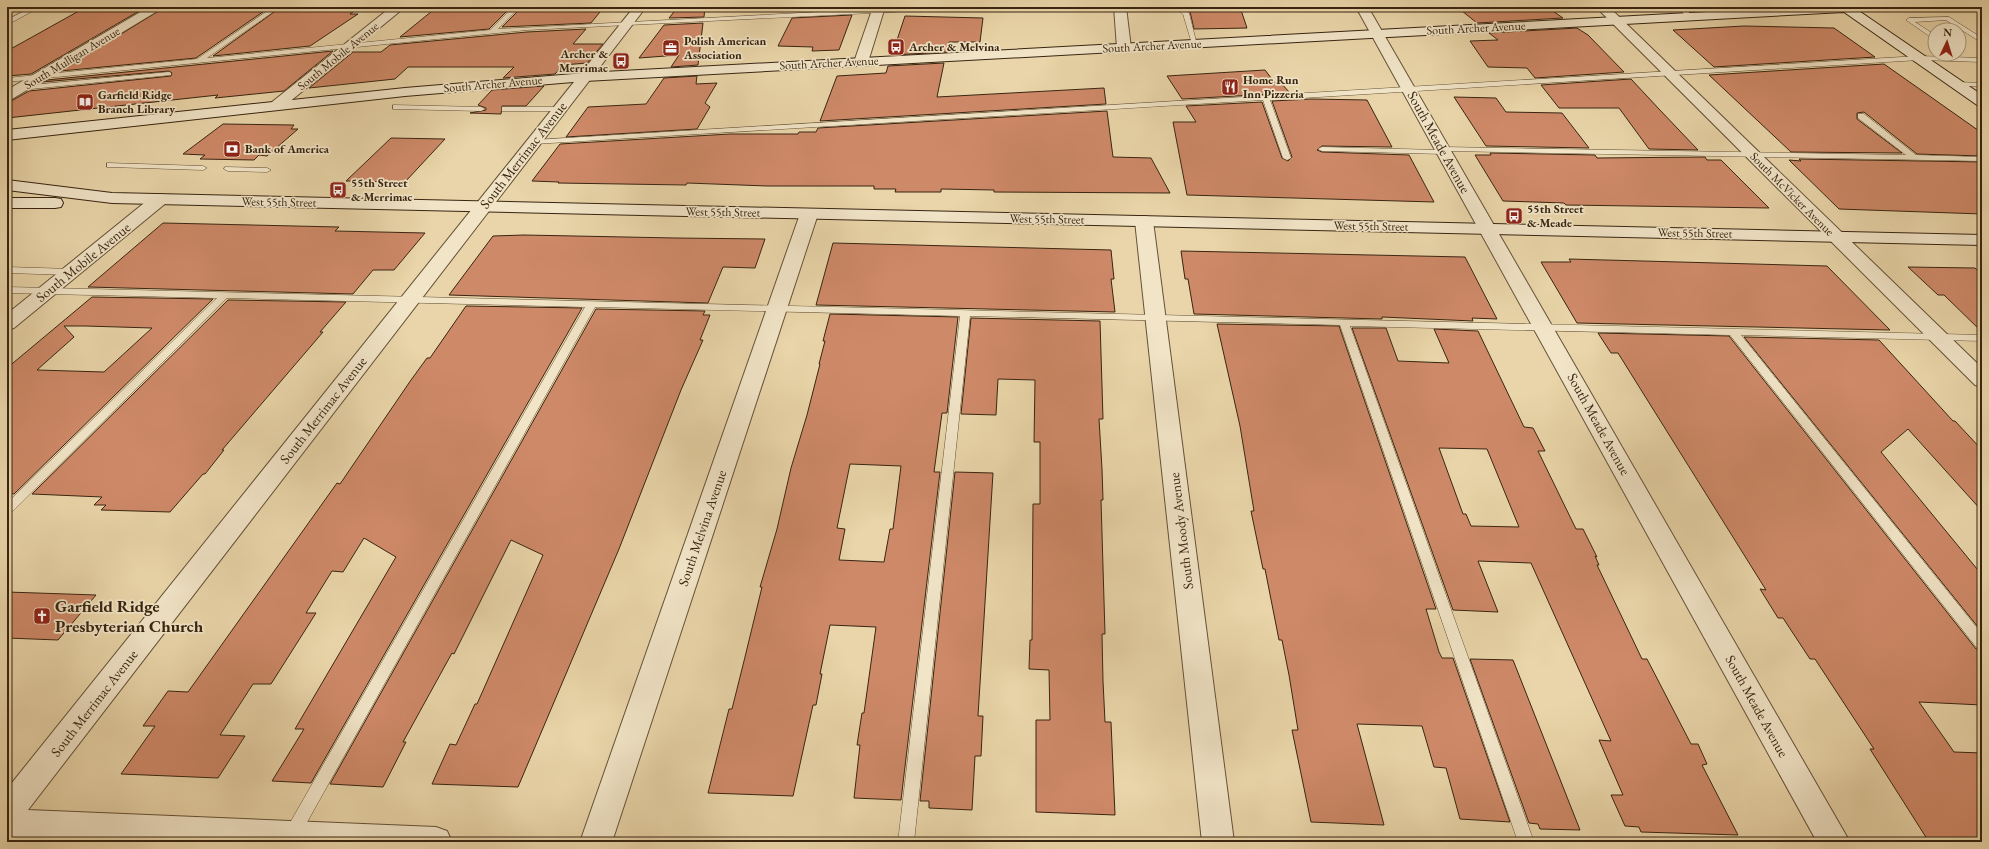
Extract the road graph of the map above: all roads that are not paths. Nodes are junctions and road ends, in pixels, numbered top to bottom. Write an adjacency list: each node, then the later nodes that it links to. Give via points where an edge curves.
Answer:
1 (37, 7): 22 (lane)
2 (158, 7): 41 (street, South Mulligan Avenue)
3 (277, 7): 37 (lane)
4 (399, 7): 30 (street, South Mobile Avenue)
5 (517, 7): 24 (lane)
6 (640, 7): 23 (street, South Merrimac Avenue)
7 (758, 7): 18 (lane)
8 (952, 7): 16 (lane)
9 (1120, 7): 31 (street)
10 (1175, 7): 29 (lane, via 1186,13)
11 (1362, 7): 27 (street, South Meade Avenue)
12 (1602, 7): 20 (street, South McVicker Avenue)
13 (1679, 7): 19 (lane)
14 (1868, 7): 15 (street, South Archer Avenue)
15 (1846, 8): 17 (street, South Archer Avenue); 35 (street)
16 (878, 9): 18 (lane); 38 (street)
17 (1738, 10): 19 (street, South Archer Avenue)
18 (753, 16): 23 (lane)
19 (1690, 16): 20 (street, South Archer Avenue)
20 (1616, 21): 27 (street, South Archer Avenue); 40 (street, South McVicker Avenue)
21 (1953, 22): 26 (lane, via 1947,18 1909,20)
22 (7, 23)
23 (627, 23): 24 (lane); 42 (street, South Merrimac Avenue)
24 (493, 30): 30 (lane)
25 (1967, 31): 28 (lane)
26 (1927, 32)
27 (1377, 34): 29 (street, South Archer Avenue); 46 (street, South Meade Avenue)
28 (1982, 41)
29 (1195, 44): 31 (street, South Archer Avenue)
30 (351, 45): 37 (lane); 50 (street, South Mobile Avenue)
31 (1124, 48): 38 (street, South Archer Avenue)
32 (1967, 54): 33 (lane)
33 (1982, 55)
34 (1927, 57): 35 (lane)
35 (1920, 58): 36 (lane); 40 (lane); 44 (street)
36 (1982, 60)
37 (199, 61): 41 (lane)
38 (861, 62): 42 (street, South Archer Avenue)
39 (169, 74): 47 (lane)
40 (1670, 74): 46 (lane); 60 (street, South McVicker Avenue)
41 (41, 76): 43 (lane); 47 (street, South Mulligan Avenue)
42 (585, 77): 50 (street, South Archer Avenue); 54 (street, South Merrimac Avenue)
43 (7, 80)
44 (1957, 84): 45 (lane); 49 (street)
45 (1982, 85)
46 (1410, 90): 48 (lane); 59 (street, South Meade Avenue)
47 (12, 93)
48 (1266, 98): 57 (lane); 61 (lane)
49 (1982, 102)
50 (277, 105): 56 (street, South Archer Avenue)
51 (396, 108): 52 (lane)
52 (482, 109)
53 (505, 109): 54 (lane)
54 (559, 109): 57 (street, South Merrimac Avenue)
55 (1861, 116): 62 (lane)
56 (10, 136)
57 (534, 142): 72 (street, South Merrimac Avenue)
58 (1322, 149): 59 (lane)
59 (1443, 150): 60 (lane); 75 (street, South Meade Avenue)
60 (1752, 155): 62 (lane); 76 (street, South McVicker Avenue)
61 (1287, 158)
62 (1914, 158): 63 (lane)
63 (1982, 160)
64 (110, 165): 65 (lane)
65 (203, 168)
66 (228, 169): 67 (lane)
67 (267, 170)
68 (7, 185): 69 (street, West 55th Street)
69 (112, 198): 70 (street, West 55th Street); 71 (street, West 55th Street)
70 (160, 199): 72 (street, West 55th Street); 79 (street, South Mobile Avenue)
71 (10, 205)
72 (483, 207): 73 (street, West 55th Street); 83 (street, South Merrimac Avenue)
73 (809, 214): 74 (street, West 55th Street); 85 (street, South Melvina Avenue)
74 (1144, 221): 75 (street, West 55th Street); 87 (street, South Moody Avenue)
75 (1488, 229): 76 (street, West 55th Street); 90 (street, South Meade Avenue)
76 (1835, 236): 77 (street, West 55th Street); 92 (street, South McVicker Avenue)
77 (1982, 240)
78 (7, 270): 79 (lane)
79 (71, 272): 81 (street, South Mobile Avenue)
80 (7, 290): 81 (lane)
81 (48, 291): 82 (lane); 89 (street, South Mobile Avenue)
82 (225, 295): 83 (lane); 95 (lane)
83 (409, 300): 84 (lane); 97 (street, South Merrimac Avenue)
84 (591, 305): 85 (lane); 99 (lane)
85 (777, 309): 86 (lane); 101 (street, South Melvina Avenue)
86 (965, 313): 87 (lane); 102 (lane)
87 (1155, 318): 88 (lane); 103 (street, South Moody Avenue)
88 (1344, 323): 90 (lane); 104 (lane)
89 (7, 324)
90 (1544, 328): 91 (lane); 105 (street, South Meade Avenue)
91 (1733, 332): 92 (lane); 96 (lane)
92 (1939, 337): 93 (lane); 94 (street, South McVicker Avenue)
93 (1982, 338)
94 (1982, 380)
95 (7, 510)
96 (1982, 644)
97 (7, 813)
98 (7, 824): 99 (street)
99 (288, 839): 100 (street)
100 (436, 842)
101 (596, 842)
102 (906, 842)
103 (1218, 842)
104 (1526, 842)
105 (1834, 842)

